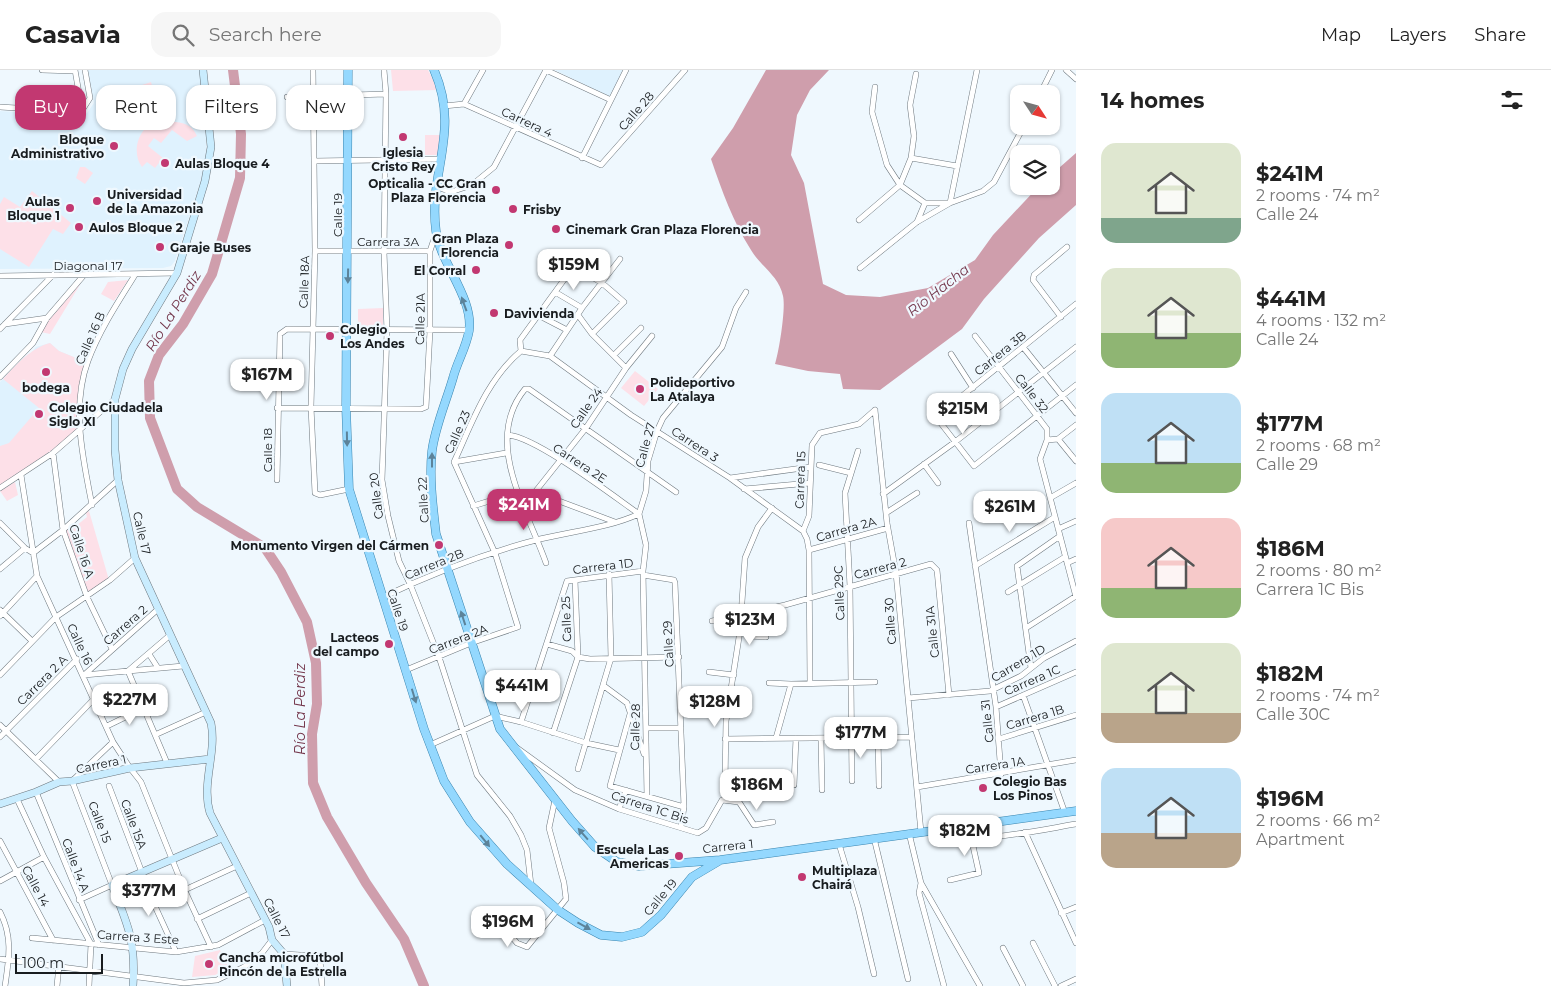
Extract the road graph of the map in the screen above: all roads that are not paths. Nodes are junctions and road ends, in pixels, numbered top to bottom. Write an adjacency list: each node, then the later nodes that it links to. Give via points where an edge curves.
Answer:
1 (42, 70): 2 (street)
2 (75, 70): 18 (street)
3 (85, 70): 26 (street, via 90,98)
4 (204, 70): 59 (main road, Calle 17, via 210,161)
5 (313, 70): 19 (street, Calle 18A)
6 (348, 70): 20 (main road, Calle 19)
7 (384, 70): 23 (street, Calle 20)
8 (434, 70): 28 (main road, Calle 22)
9 (483, 70): 27 (street)
10 (546, 70): 25 (street); 31 (street)
11 (626, 70): 25 (street)
12 (685, 70): 41 (street, Calle 28)
13 (978, 70): 42 (street)
14 (1052, 70): 21 (street)
15 (1066, 70): 17 (street)
16 (916, 74): 36 (street, via 910,105 914,136)
17 (1076, 79)
18 (78, 85)
19 (313, 85)
20 (348, 85)
21 (1044, 85)
22 (875, 87): 43 (street, via 872,112 876,133 887,165)
23 (386, 94): 24 (street); 39 (street, Calle 20)
24 (364, 95)
25 (611, 100): 35 (street)
26 (86, 104)
27 (464, 104): 28 (street); 31 (street, Carrera 4)
28 (444, 106): 37 (main road, Calle 22, via 446,133)
29 (0, 107): 30 (street)
30 (15, 108)
31 (516, 128): 35 (street, Carrera 4); 45 (street, via 484,178)
32 (314, 130): 40 (street, Calle 18A)
33 (348, 130): 38 (main road, Calle 19)
34 (1019, 135): 48 (street, via 994,182 983,191)
35 (582, 158): 41 (street, Carrera 4)
36 (911, 158): 42 (street); 43 (street)
37 (442, 159): 39 (street); 44 (main road, Calle 22)
38 (348, 160): 39 (street); 40 (street); 54 (main road, Calle 19)
39 (385, 160): 56 (street, Calle 20)
40 (314, 161): 53 (street, Calle 18A)
41 (601, 165)
42 (957, 166): 48 (street)
43 (900, 185): 47 (street); 49 (street)
44 (437, 187): 45 (street); 46 (main road, Calle 22)
45 (451, 192): 46 (street)
46 (435, 201): 51 (main road, Calle 22)
47 (925, 203): 48 (street); 50 (street)
48 (950, 203): 50 (street)
49 (859, 220)
50 (917, 222): 58 (street)
51 (436, 232): 55 (street, Calle 21A); 78 (main road, Calle 22, one-way to 51, via 466,307)
52 (1067, 247): 71 (street, via 1034,275 1035,284)
53 (315, 251): 54 (street, Carrera 3A); 75 (street, Calle 18A)
54 (348, 251): 56 (street, Carrera 3A); 76 (main road, Calle 19, one-way to 76)
55 (430, 251): 56 (street, Carrera 3A); 77 (street, Calle 21A)
56 (384, 252): 80 (street, Calle 20)
57 (620, 259): 64 (street)
58 (860, 268)
59 (177, 273): 62 (street, Diagonal 17); 99 (main road, Calle 17, via 132,349)
60 (52, 275): 61 (street, Diagonal 17); 63 (street, Diagonal 17); 73 (street)
61 (84, 275): 62 (street, Diagonal 17); 72 (street)
62 (135, 275): 109 (street, Calle 16 B, via 88,361)
63 (0, 276)
64 (602, 283): 65 (street, Calle 23, via 574,266); 68 (street); 81 (street, via 624,302)
65 (555, 292): 68 (street); 70 (street, Calle 23)
66 (746, 292): 110 (street, Calle 27, via 736,308 722,347 663,418)
67 (1076, 304): 71 (street, Carrera 3B)
68 (582, 308): 69 (street)
69 (578, 315): 79 (street); 81 (street)
70 (538, 316): 79 (street); 86 (street, Calle 23, via 520,340)
71 (1061, 316): 84 (street, Carrera 3B)
72 (47, 318): 73 (street); 93 (street, via 33,343)
73 (2, 326)
74 (641, 328): 88 (street)
75 (312, 330): 76 (street); 100 (street, Calle 18A); 102 (street, Calle 18, via 287,329 280,334)
76 (347, 330): 80 (street); 101 (main road, Calle 19)
77 (430, 330): 78 (street); 80 (street); 103 (street, Calle 21A, via 426,407)
78 (469, 330): 169 (main road, Calle 22, one-way to 78, via 432,508 432,451)
79 (567, 330): 89 (street)
80 (387, 331): 103 (street, Calle 20)
81 (592, 334): 88 (street)
82 (652, 336): 91 (street, Calle 24)
83 (975, 336): 90 (street, Calle 32)
84 (1023, 347): 90 (street, Carrera 3B); 92 (street)
85 (1076, 347): 92 (street)
86 (521, 351): 89 (street, Carrera 3); 120 (street, Calle 23, via 507,363 485,394)
87 (951, 354): 95 (street)
88 (614, 355): 91 (street)
89 (550, 356): 97 (street, Carrera 3)
90 (999, 366): 95 (street, Carrera 3B); 96 (street, Calle 32)
91 (626, 368): 97 (street, Calle 24)
92 (1044, 372): 96 (street); 98 (street)
93 (0, 377)
94 (1076, 385): 98 (street)
95 (972, 388): 114 (street, Carrera 3B, via 936,417)
96 (1019, 392): 106 (street, Calle 32); 114 (street)
97 (606, 396): 108 (street, Calle 24); 110 (street, Carrera 3)
98 (1062, 396): 105 (street); 106 (street)
99 (115, 399): 109 (street); 128 (main road, Calle 17)
100 (311, 407): 101 (street); 102 (street); 135 (street, Calle 18A, via 317,495)
101 (346, 407): 103 (street); 135 (main road, Calle 19, one-way to 135)
102 (277, 408): 129 (street, Calle 18)
103 (385, 409): 177 (street, Calle 20, via 382,480 399,561)
104 (875, 410): 123 (street, Carrera 15, via 860,424 820,433 812,446); 140 (street, Calle 30)
105 (1076, 413)
106 (1038, 416): 113 (street, Calle 32, via 1047,429); 114 (street, via 974,466)
107 (1076, 425): 112 (street)
108 (586, 428): 111 (street, via 525,389 512,412); 118 (street, Calle 24); 124 (street)
109 (79, 429): 116 (street); 142 (street, Calle 16 B)
110 (658, 431): 124 (street, Calle 27); 127 (street, Carrera 3)
111 (508, 435): 117 (street); 118 (street, Carrera 2E, via 519,436)
112 (1058, 439): 113 (street); 119 (street)
113 (1047, 440): 141 (street, via 1040,459)
114 (955, 442): 121 (street)
115 (858, 451): 125 (street, Calle 29C)
116 (53, 453): 126 (street); 154 (street, Calle 16 A)
117 (506, 453): 120 (street); 136 (street)
118 (560, 460): 137 (street, Calle 24); 146 (street, Carrera 2E)
119 (1076, 461)
120 (454, 462): 143 (street, Calle 23)
121 (924, 464): 131 (street); 140 (street)
122 (820, 465): 125 (street)
123 (810, 467): 127 (street); 130 (street, Carrera 15)
124 (647, 472): 138 (street); 146 (street, Calle 27, via 646,491)
125 (851, 473): 158 (street, Calle 29C, via 845,493)
126 (21, 476): 133 (street); 161 (street, Calle 16)
127 (730, 478): 134 (street, Carrera 3)
128 (118, 480): 142 (street); 164 (main road, Calle 17)
129 (277, 480)
130 (810, 483): 134 (street); 155 (street, Carrera 15, via 809,516)
131 (938, 483)
132 (1076, 483): 141 (street)
133 (0, 488)
134 (744, 488): 144 (street, Carrera 3)
135 (349, 489): 182 (main road, Calle 19)
136 (519, 492): 137 (street); 143 (street); 157 (street)
137 (534, 492): 149 (street)
138 (676, 492)
139 (917, 493): 145 (street)
140 (883, 494): 145 (street, Calle 30)
141 (1050, 498): 147 (street)
142 (92, 504): 154 (street)
143 (473, 506): 162 (street, Calle 23)
144 (772, 508): 155 (street, Carrera 3); 187 (street, via 758,528 745,558)
145 (886, 513): 152 (street, Calle 30)
146 (639, 514): 149 (street, Carrera 2B); 172 (street, Calle 27, via 646,545)
147 (1055, 517): 153 (street); 168 (street)
148 (1076, 520): 153 (street)
149 (616, 523): 157 (street, Carrera 2B)
150 (969, 523): 168 (street)
151 (1, 526): 159 (street)
152 (888, 528): 158 (street, Carrera 2A); 173 (street, Calle 30)
153 (1058, 529): 156 (street)
154 (63, 530): 161 (street); 181 (street, Calle 16 A)
155 (803, 531): 160 (street)
156 (1060, 536): 163 (street); 178 (street, via 1017,566)
157 (538, 540): 162 (street, Carrera 2B); 166 (street)
158 (846, 540): 160 (street, Carrera 2A); 179 (street, Calle 29C)
159 (25, 548): 161 (street); 171 (street)
160 (809, 550): 184 (street)
161 (33, 553): 175 (street, Calle 16)
162 (495, 553): 169 (street, Carrera 2B); 190 (street, Calle 23)
163 (1066, 557): 167 (street); 178 (street)
164 (135, 558): 181 (street); 185 (main road, Calle 17)
165 (1076, 559): 167 (street)
166 (546, 563)
167 (1067, 563): 183 (street)
168 (975, 566): 223 (street, Calle 31)
169 (446, 567): 177 (street, Carrera 2B); 197 (main road, Calle 22, one-way to 169)
170 (936, 568): 173 (street, Carrera 2, via 931,564); 224 (street, Calle 31A)
171 (0, 570)
172 (643, 573): 174 (street, Carrera 1D); 203 (street, Calle 29, via 674,580); 205 (street, Calle 27)
173 (896, 573): 179 (street, Carrera 2); 226 (street, Calle 30)
174 (609, 574): 176 (street, Carrera 1D); 204 (street)
175 (37, 576): 186 (street); 188 (street, Calle 16)
176 (575, 580): 198 (street, Carrera 1D, via 567,581); 202 (street, Calle 25)
177 (410, 584): 182 (street, Carrera 2B); 201 (street, Calle 20)
178 (1019, 584): 180 (street); 191 (street)
179 (850, 586): 184 (street, Carrera 2); 220 (street, Calle 29C)
180 (1008, 592)
181 (87, 597): 188 (street); 199 (street, Calle 16 A)
182 (382, 597): 211 (main road, Calle 19)
183 (1076, 597): 191 (street)
184 (810, 598): 187 (street, Carrera 2); 219 (street)
185 (157, 610): 193 (main road, Calle 17); 199 (street, Carrera 2)
186 (1, 613): 196 (street)
187 (742, 614): 189 (street, Carrera 2); 192 (street)
188 (56, 617): 196 (street); 206 (street, Calle 16)
189 (712, 621)
190 (518, 627): 197 (street, Carrera 2A)
191 (1026, 628): 209 (street)
192 (740, 631): 194 (street, via 750,636); 216 (street)
193 (169, 636): 200 (street); 207 (main road, Calle 17)
194 (766, 637)
195 (1076, 640): 209 (street, Carrera 1D)
196 (32, 641): 214 (street)
197 (471, 643): 201 (street, Carrera 2A); 233 (main road, Calle 22)
198 (547, 644): 202 (street, via 572,651); 234 (street)
199 (112, 649): 215 (street, Carrera 2)
200 (149, 654): 208 (street); 210 (street)
201 (439, 657): 211 (street, Carrera 2A); 241 (street, Calle 20)
202 (578, 657): 204 (street); 242 (street)
203 (679, 657): 205 (street); 238 (street, Calle 29)
204 (610, 658): 205 (street); 222 (street)
205 (645, 658): 237 (street, Calle 28)
206 (77, 659): 215 (street, Calle 16); 240 (street, Carrera 2 A)
207 (183, 666): 208 (street); 230 (main road, Calle 17)
208 (158, 668): 210 (street)
209 (1031, 668): 223 (street, Carrera 1D)
210 (128, 670): 215 (street); 229 (street)
211 (406, 670): 256 (main road, Calle 19, one-way to 256)
212 (709, 672): 216 (street)
213 (1076, 672): 225 (street, Carrera 1C)
214 (0, 675)
215 (84, 675): 227 (street, Calle 16)
216 (734, 675): 251 (street)
217 (875, 682): 220 (street)
218 (769, 683): 221 (street)
219 (810, 683): 220 (street); 221 (street)
220 (850, 683): 245 (street, Calle 29C)
221 (791, 684): 248 (street)
222 (604, 686): 231 (street, via 627,704); 255 (street)
223 (993, 690): 224 (street, Carrera 1D); 228 (street, Calle 31)
224 (949, 695): 226 (street, Carrera 1D)
225 (1023, 695): 228 (street, Carrera 1C); 239 (street)
226 (908, 698): 247 (street, Calle 30)
227 (94, 699): 236 (street, Calle 16); 259 (street)
228 (996, 707): 252 (street, Calle 31)
229 (144, 708): 236 (street); 243 (street)
230 (206, 712): 243 (street); 260 (main road, Calle 17, via 213,734)
231 (630, 714): 257 (street); 258 (street)
232 (1076, 715): 239 (street, Carrera 1B)
233 (494, 716): 234 (street); 241 (street); 254 (main road, Calle 22)
234 (521, 722): 242 (street)
235 (0, 725): 240 (street)
236 (107, 726): 253 (street, Calle 16)
237 (646, 728): 238 (street); 258 (street, Calle 28)
238 (681, 728): 282 (street, Calle 29)
239 (1035, 728): 252 (street, Carrera 1B); 263 (street)
240 (5, 731): 244 (street, Carrera 2 A); 259 (street)
241 (463, 731): 256 (street); 307 (street, Calle 20, via 477,775 521,835 527,850)
242 (553, 733): 255 (street)
243 (157, 734): 262 (street)
244 (0, 737)
245 (851, 737): 246 (street); 250 (street); 268 (street)
246 (878, 737): 247 (street); 273 (street)
247 (912, 737): 274 (street, Calle 30)
248 (776, 738): 249 (street); 251 (street)
249 (796, 738): 250 (street); 271 (street)
250 (821, 738): 276 (street)
251 (725, 739): 270 (street)
252 (999, 739): 266 (street, Calle 31)
253 (113, 742): 264 (street, Calle 16); 267 (street)
254 (510, 742): 280 (main road, Calle 22); 283 (street, Carrera 1C Bis, via 575,790)
255 (586, 743): 257 (street); 265 (street)
256 (430, 745): 307 (main road, Calle 19, one-way to 307, via 456,802 487,844)
257 (619, 750): 275 (street, via 610,786)
258 (645, 757): 278 (street, Calle 28)
259 (36, 759): 269 (street)
260 (210, 759): 262 (main road, Carrera 1); 293 (main road, Calle 17, via 206,800)
261 (1076, 760): 263 (street, Carrera 1A)
262 (167, 763): 264 (main road, Carrera 1)
263 (1048, 766): 266 (street, Carrera 1A); 285 (street)
264 (130, 768): 267 (main road, Carrera 1); 298 (street, Calle 16, via 142,782)
265 (578, 769)
266 (1001, 774): 274 (street, Carrera 1A)
267 (72, 781): 269 (main road, Carrera 1); 306 (street, Calle 15)
268 (852, 781)
269 (60, 782): 277 (main road, Carrera 1)
270 (725, 785)
271 (794, 785)
272 (109, 786): 302 (street, Calle 15A)
273 (879, 786)
274 (917, 787): 289 (street, Calle 30)
275 (626, 790): 278 (street); 283 (street)
276 (822, 790)
277 (36, 792): 279 (main road, Carrera 1); 310 (street, Calle 14 A)
278 (647, 796): 282 (street)
279 (17, 799): 281 (main road, Carrera 1); 297 (street, Calle 14 A)
280 (555, 800): 299 (main road, Carrera 1, one-way to 280, via 639,866 617,862 595,847); 313 (street, via 549,828 566,899)
281 (0, 804)
282 (684, 807): 288 (street, Calle 29)
283 (620, 809): 288 (street, Carrera 1C Bis)
284 (1076, 811): 285 (main road, Carrera 1)
285 (1065, 813): 289 (main road, Carrera 1)
286 (773, 822): 288 (street, Carrera 1C Bis, via 754,825 739,802 722,800 706,828 698,833)
287 (1076, 824): 290 (street, Carrera 1)
288 (681, 828)
289 (925, 832): 291 (main road, Carrera 1); 292 (street, Carrera 1, via 956,839)
290 (1025, 832): 292 (street, Carrera 1); 315 (street)
291 (909, 834): 294 (main road, Carrera 1); 305 (street)
292 (971, 837): 304 (street, via 978,873)
293 (222, 838): 298 (main road); 300 (main road, Calle 17)
294 (874, 838): 296 (main road, Carrera 1); 338 (street)
295 (0, 841): 301 (street, Calle 14)
296 (839, 844): 299 (main road, Carrera 1); 336 (street)
297 (44, 857): 301 (street); 325 (street, Calle 14 A)
298 (172, 860): 302 (main road); 308 (street, Calle 16)
299 (720, 860): 313 (main road, Calle 19, one-way to 299, via 601,935 632,935 652,924 692,877)
300 (237, 866): 308 (street); 309 (main road, Calle 17)
301 (17, 871): 303 (street); 321 (street, Calle 14)
302 (142, 873): 306 (main road); 311 (street, Calle 15A)
303 (0, 880)
304 (950, 880)
305 (921, 883): 346 (street, via 920,893); 347 (street)
306 (112, 885): 310 (street); 328 (main road, Calle 15)
307 (532, 888): 313 (main road, Calle 19)
308 (184, 890): 311 (street); 316 (street, Calle 16)
309 (251, 893): 316 (street); 318 (main road, Calle 17)
310 (79, 900): 326 (street, Calle 14 A)
311 (154, 904): 330 (street, Calle 15A)
312 (1076, 907): 315 (street)
313 (558, 910): 319 (street, via 527,947 517,943)
314 (0, 912): 317 (street)
315 (1061, 913): 324 (street)
316 (197, 919): 327 (street, Calle 16)
317 (2, 920): 333 (street, via 9,932)
318 (265, 920): 322 (main road, Calle 17); 327 (street, Carrera 3 Este)
319 (501, 924)
320 (32, 938): 321 (street, Carrera 3 Este)
321 (53, 940): 325 (street, Carrera 3 Este)
322 (272, 940): 331 (main road, Calle 17); 337 (street, via 244,967 217,980 184,983)
323 (1033, 943): 349 (street)
324 (1076, 943)
325 (91, 944): 326 (street, Carrera 3 Este); 335 (street)
326 (99, 945): 328 (street, Carrera 3 Este)
327 (211, 947): 330 (street, Carrera 3 Este)
328 (134, 948): 330 (street, Carrera 3 Este); 337 (main road, Calle 15)
329 (1003, 948): 348 (street)
330 (176, 952)
331 (284, 954): 344 (main road, Calle 17); 345 (street, via 320,959)
332 (0, 958): 333 (street)
333 (9, 960): 334 (street); 340 (street)
334 (59, 965): 335 (street); 341 (street)
335 (90, 969): 337 (street); 342 (street)
336 (874, 974)
337 (134, 975): 343 (main road, Calle 15)
338 (908, 979)
339 (1076, 979): 350 (street)
340 (5, 986)
341 (56, 986)
342 (89, 986)
343 (133, 986)
344 (287, 986)
345 (322, 986)
346 (944, 986)
347 (980, 986)
348 (1023, 986)
349 (1055, 986)
350 (1061, 986)

